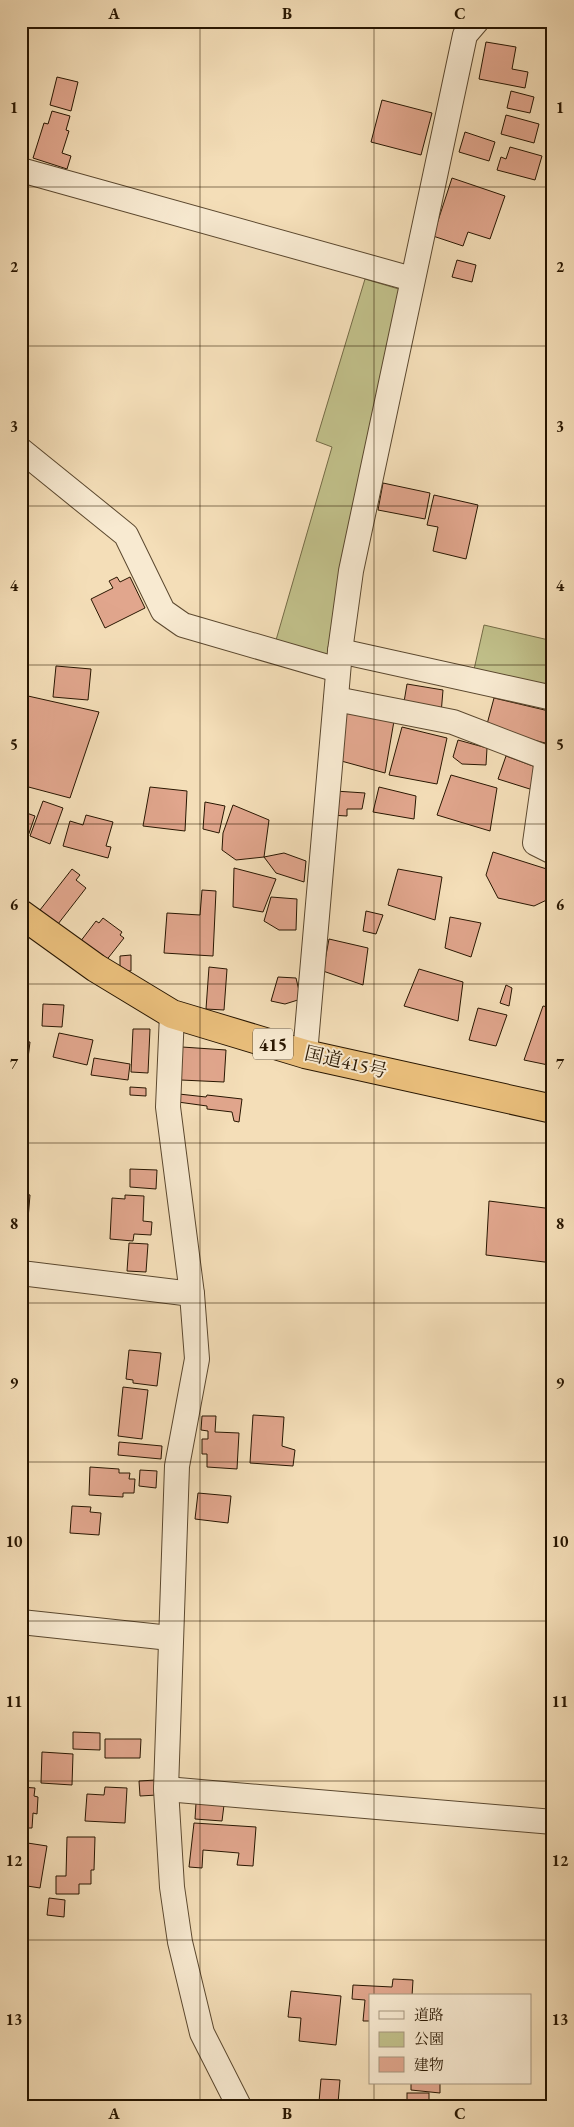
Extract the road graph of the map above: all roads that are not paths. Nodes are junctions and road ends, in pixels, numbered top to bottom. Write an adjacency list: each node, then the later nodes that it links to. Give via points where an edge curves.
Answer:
1 (477, 21): 3 (street, via 465,35)
2 (21, 170): 3 (street)
3 (412, 279): 5 (street, via 358,531)
4 (21, 450): 5 (street, via 126,535 163,611 184,625)
5 (339, 660): 6 (street); 7 (street)
6 (553, 698)
7 (336, 699): 8 (street, via 453,722 547,758 535,843); 11 (street)
8 (553, 852)
9 (21, 914): 10 (highway, 国道415号 / 415, via 96,968)
10 (172, 1014): 11 (highway, 国道415号 / 415); 14 (street, via 168,1107)
11 (306, 1054): 12 (highway, 国道415号 / 415)
12 (553, 1109)
13 (21, 1273): 14 (street)
14 (192, 1294): 16 (street, via 197,1359 177,1466)
15 (21, 1622): 16 (street)
16 (170, 1638): 17 (street)
17 (166, 1789): 18 (street); 19 (street, via 172,1887 180,1942 202,2033)
18 (553, 1822)
19 (239, 2106)

